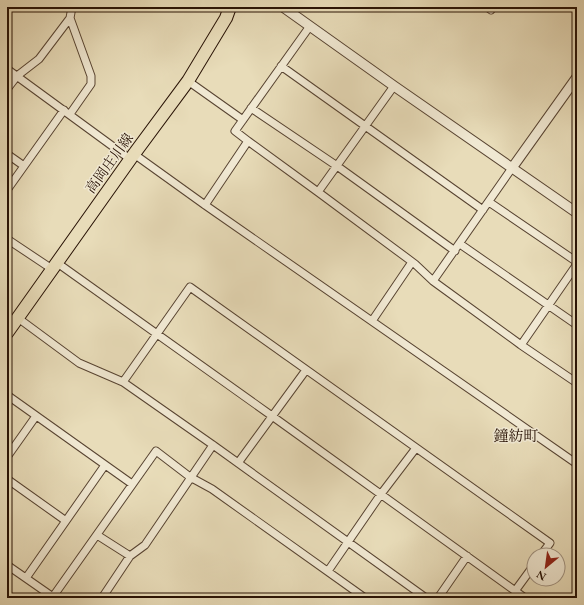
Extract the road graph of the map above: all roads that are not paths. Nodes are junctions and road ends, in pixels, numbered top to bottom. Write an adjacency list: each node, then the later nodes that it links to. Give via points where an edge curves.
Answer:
1 (72, 7): 4 (street)
2 (230, 7): 10 (main road, 高岡庄川線)
3 (283, 7): 5 (street)
4 (70, 18): 8 (street, via 39,59); 14 (street, via 92,76 92,84)
5 (310, 26): 6 (street); 11 (street)
6 (281, 66): 13 (street); 16 (street)
7 (7, 69): 8 (street)
8 (17, 76): 12 (street); 14 (street)
9 (577, 77): 22 (street)
10 (188, 81): 15 (street); 19 (main road, 高岡庄川線)
11 (394, 86): 16 (street); 22 (street)
12 (7, 89)
13 (251, 108): 15 (street); 21 (street)
14 (67, 112): 19 (street); 20 (street)
15 (243, 120): 17 (street, via 234,131)
16 (364, 126): 21 (street); 27 (street)
17 (248, 141): 24 (street); 26 (street)
18 (7, 154): 20 (street)
19 (132, 156): 26 (street); 34 (main road, 高岡庄川線)
20 (24, 166): 23 (street)
21 (337, 166): 24 (street); 31 (street)
22 (512, 168): 25 (street); 28 (street)
23 (7, 190)
24 (318, 192): 32 (street)
25 (489, 202): 27 (street); 33 (street)
26 (205, 206): 38 (street)
27 (483, 210): 30 (street)
28 (577, 213)
29 (7, 239): 34 (street)
30 (460, 244): 31 (street); 36 (street)
31 (455, 251): 35 (street)
32 (412, 262): 35 (street); 38 (street)
33 (577, 263): 36 (street)
34 (54, 266): 37 (main road, 高岡庄川線); 41 (street)
35 (433, 281): 42 (street)
36 (549, 305): 39 (street); 42 (street)
37 (18, 318): 40 (main road, 高岡庄川線); 44 (street, via 79,363)
38 (372, 321): 53 (street)
39 (577, 325)
40 (7, 333)
41 (157, 334): 43 (street, via 190,287); 44 (street); 48 (street)
42 (521, 345): 45 (street)
43 (306, 370): 48 (street); 50 (street)
44 (123, 382): 49 (street)
45 (577, 383)
46 (7, 394): 47 (street)
47 (36, 416): 51 (street); 54 (street)
48 (272, 416): 52 (street); 58 (street)
49 (213, 445): 52 (street); 55 (street)
50 (416, 448): 58 (street); 62 (street, via 550,543)
51 (7, 456)
52 (238, 463): 61 (street)
53 (577, 464)
54 (105, 465): 57 (street); 59 (street)
55 (190, 477): 57 (street, via 156,452); 63 (street, via 145,545); 66 (street)
56 (7, 479): 59 (street)
57 (132, 484): 60 (street)
58 (381, 494): 61 (street); 64 (street)
59 (66, 521): 68 (street)
60 (97, 535): 63 (street); 70 (street)
61 (348, 542): 66 (street); 73 (street)
62 (547, 547)
63 (130, 556): 71 (street)
64 (467, 556): 69 (street); 74 (street)
65 (7, 565): 68 (street)
66 (328, 571): 72 (street)
67 (526, 576): 69 (street)
68 (26, 578): 70 (street)
69 (515, 591): 75 (street)
70 (52, 597)
71 (102, 598)
72 (365, 598)
73 (426, 598)
74 (438, 598)
75 (525, 598)

